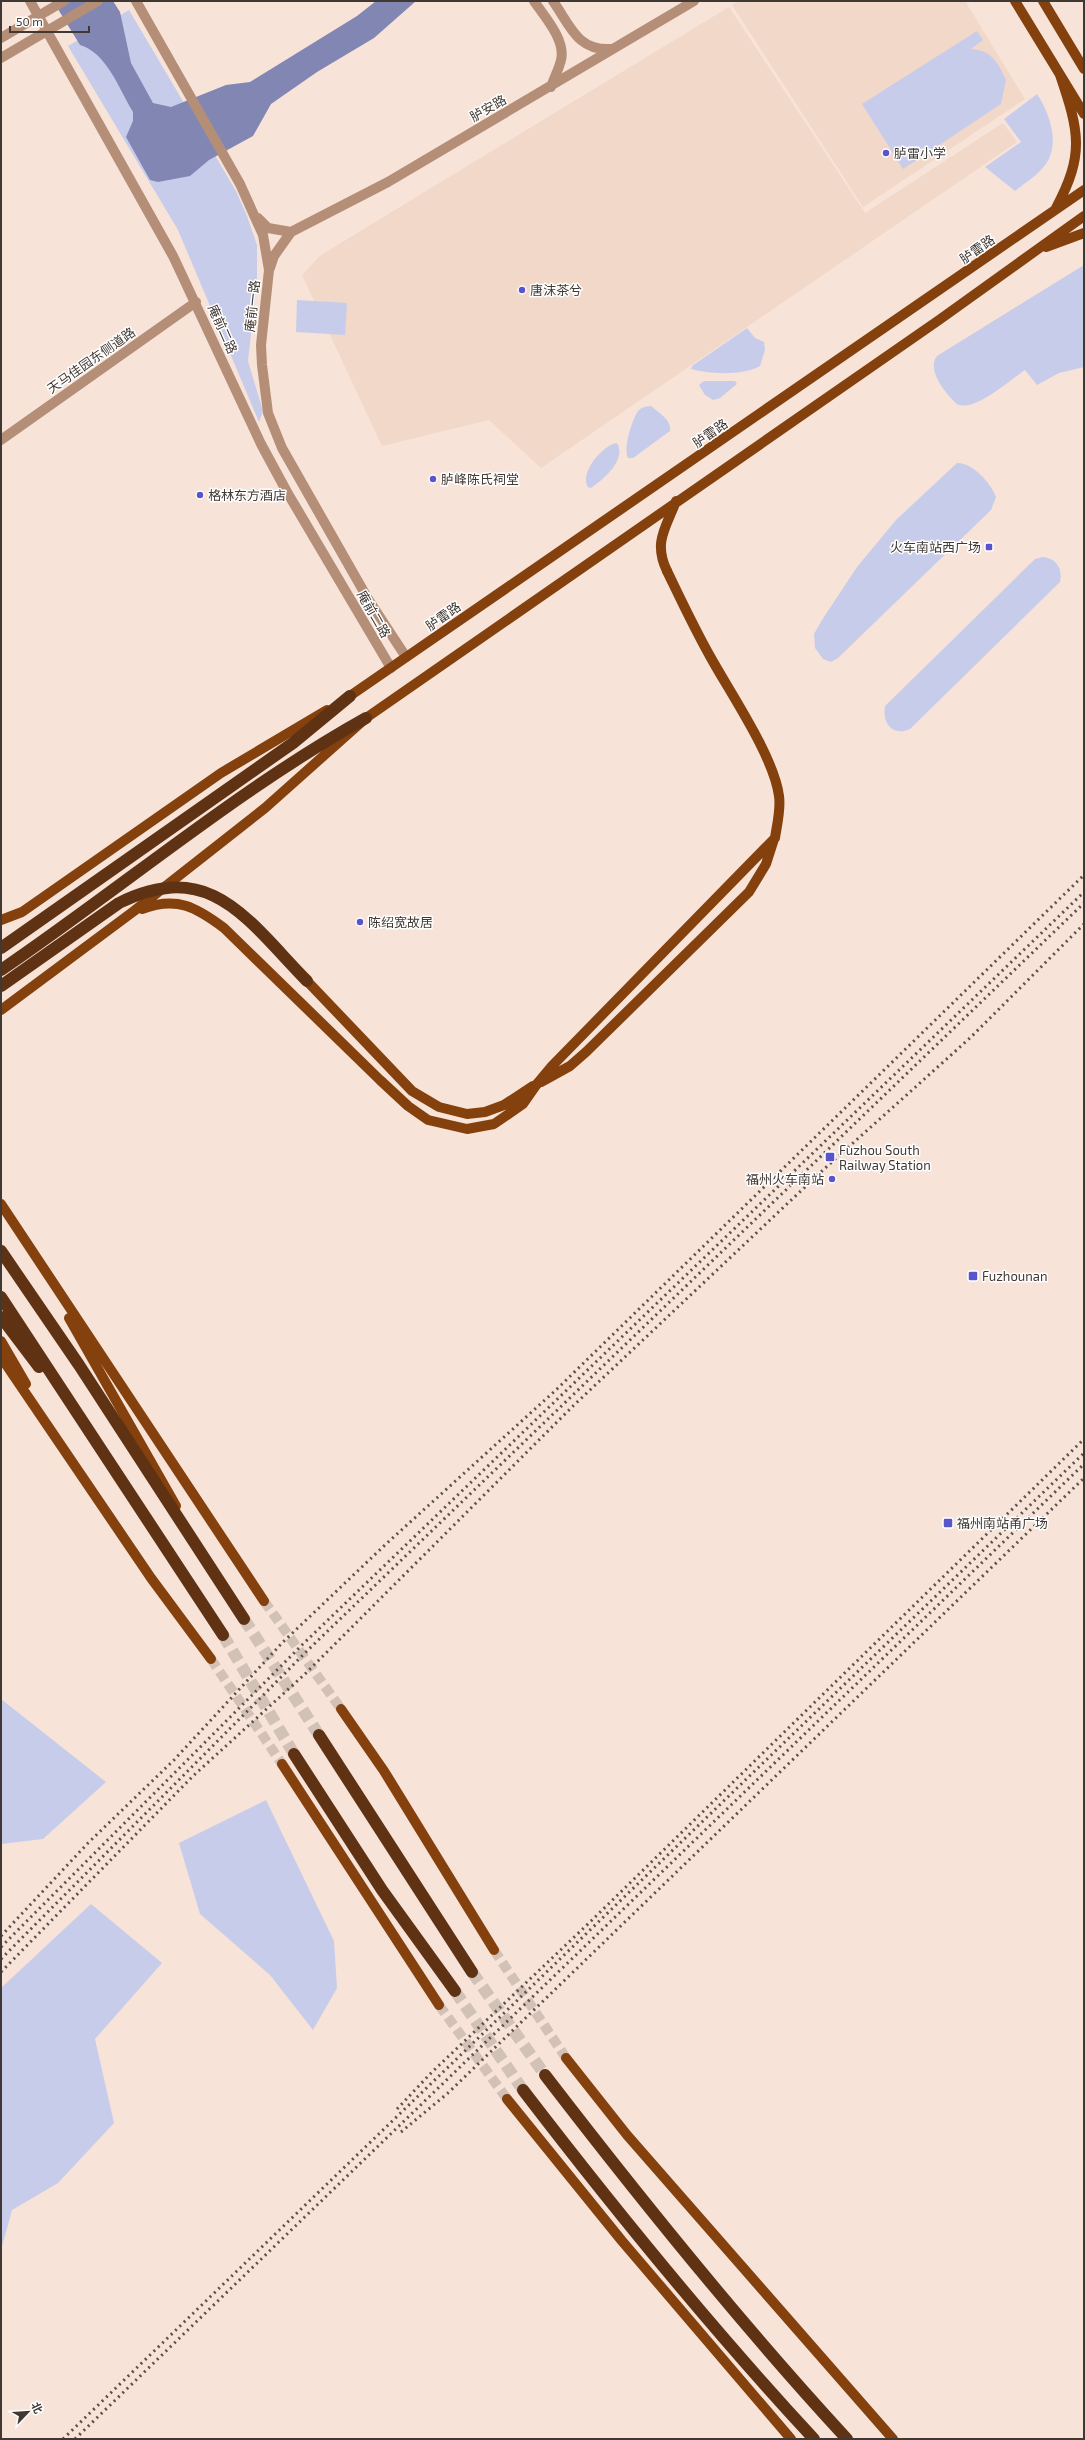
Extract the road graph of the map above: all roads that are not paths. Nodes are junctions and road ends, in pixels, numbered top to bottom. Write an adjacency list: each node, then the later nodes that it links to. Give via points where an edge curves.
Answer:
1 (30, 1): 10 (street, 庵前二路)
2 (64, 1): 10 (street)
3 (98, 1): 11 (street)
4 (136, 1): 21 (street, 庵前一路)
5 (534, 1): 17 (street, via 552,30 561,51 561,59)
6 (553, 1): 13 (street, via 578,38 588,46 600,50)
7 (694, 1): 13 (street, 胪安路)
8 (1015, 1): 16 (main road)
9 (1043, 1): 15 (main road)
10 (39, 16): 11 (street, 庵前二路); 12 (street)
11 (48, 31): 14 (street); 27 (street, 庵前二路, via 151,215)
12 (1, 38)
13 (613, 48): 17 (street, 胪安路)
14 (1, 58)
15 (1084, 69)
16 (1060, 75): 18 (main road); 20 (main road, via 1071,110 1078,153 1072,176)
17 (551, 87): 23 (street, 胪安路, via 388,182)
18 (1084, 114)
19 (1084, 190): 20 (main road, 胪雷路)
20 (1053, 212): 30 (main road, 胪雷路)
21 (256, 215): 23 (street, via 268,228); 26 (street, 庵前一路, via 266,247)
22 (1084, 216): 25 (main road)
23 (291, 232): 26 (street, via 274,256)
24 (1084, 233): 25 (main road)
25 (1030, 254): 29 (main road, via 932,325)
26 (269, 270): 30 (street, 庵前一路, via 261,345 268,413 282,448 329,533)
27 (196, 302): 28 (street, 天马佳园东侧道路); 31 (street, 庵前二路, via 262,444)
28 (1, 440)
29 (676, 501): 33 (main road); 34 (main road, bridge, via 660,544 660,554 707,652 765,754 774,775 779,796 779,818)
30 (406, 657): 31 (main road, 胪雷路)
31 (391, 668): 32 (main road, 胪雷路)
32 (350, 696): 36 (main road, 胪雷路, via 221,773); 39 (highway, via 292,743)
33 (366, 718): 35 (main road, via 265,808); 40 (highway, via 323,742 238,798)
34 (775, 838): 44 (main road, bridge); 44 (main road, bridge, via 766,864 749,892 586,1052 570,1066)
35 (134, 911): 43 (main road); 44 (main road, via 171,902 181,903 207,915 256,958 408,1106 428,1120 467,1129 494,1124 523,1104)
36 (22, 912): 37 (main road); 38 (main road)
37 (1, 920)
38 (1, 927)
39 (1, 948)
40 (1, 970)
41 (307, 981): 42 (highway, bridge, via 226,902 198,890 169,886 140,892 119,903); 44 (main road, via 412,1091 438,1107 467,1114 485,1112 504,1105)
42 (1, 986)
43 (3, 1007)
44 (537, 1084)
45 (1, 1204): 47 (main road)
46 (1, 1251): 54 (highway)
47 (50, 1281): 54 (main road, via 75,1331); 55 (main road)
48 (1, 1297): 52 (highway)
49 (1, 1317): 52 (highway)
50 (1, 1341): 53 (main road)
51 (1, 1357): 53 (main road)
52 (67, 1398): 57 (highway)
53 (60, 1446): 58 (main road, via 151,1578)
54 (214, 1573): 56 (highway)
55 (264, 1601)
56 (244, 1619)
57 (223, 1635)
58 (211, 1658)
59 (341, 1709): 63 (main road, via 384,1771)
60 (319, 1735): 64 (highway)
61 (294, 1754): 65 (highway, via 382,1890)
62 (282, 1764): 66 (main road)
63 (494, 1950)
64 (472, 1972)
65 (455, 1991)
66 (440, 2005)
67 (566, 2058): 74 (main road, via 627,2135)
68 (545, 2075): 73 (highway, via 630,2186 712,2285)
69 (523, 2090): 72 (highway, via 687,2293)
70 (507, 2099): 71 (main road, via 622,2241)
71 (790, 2439)
72 (814, 2439)
73 (847, 2439)
74 (894, 2439)

